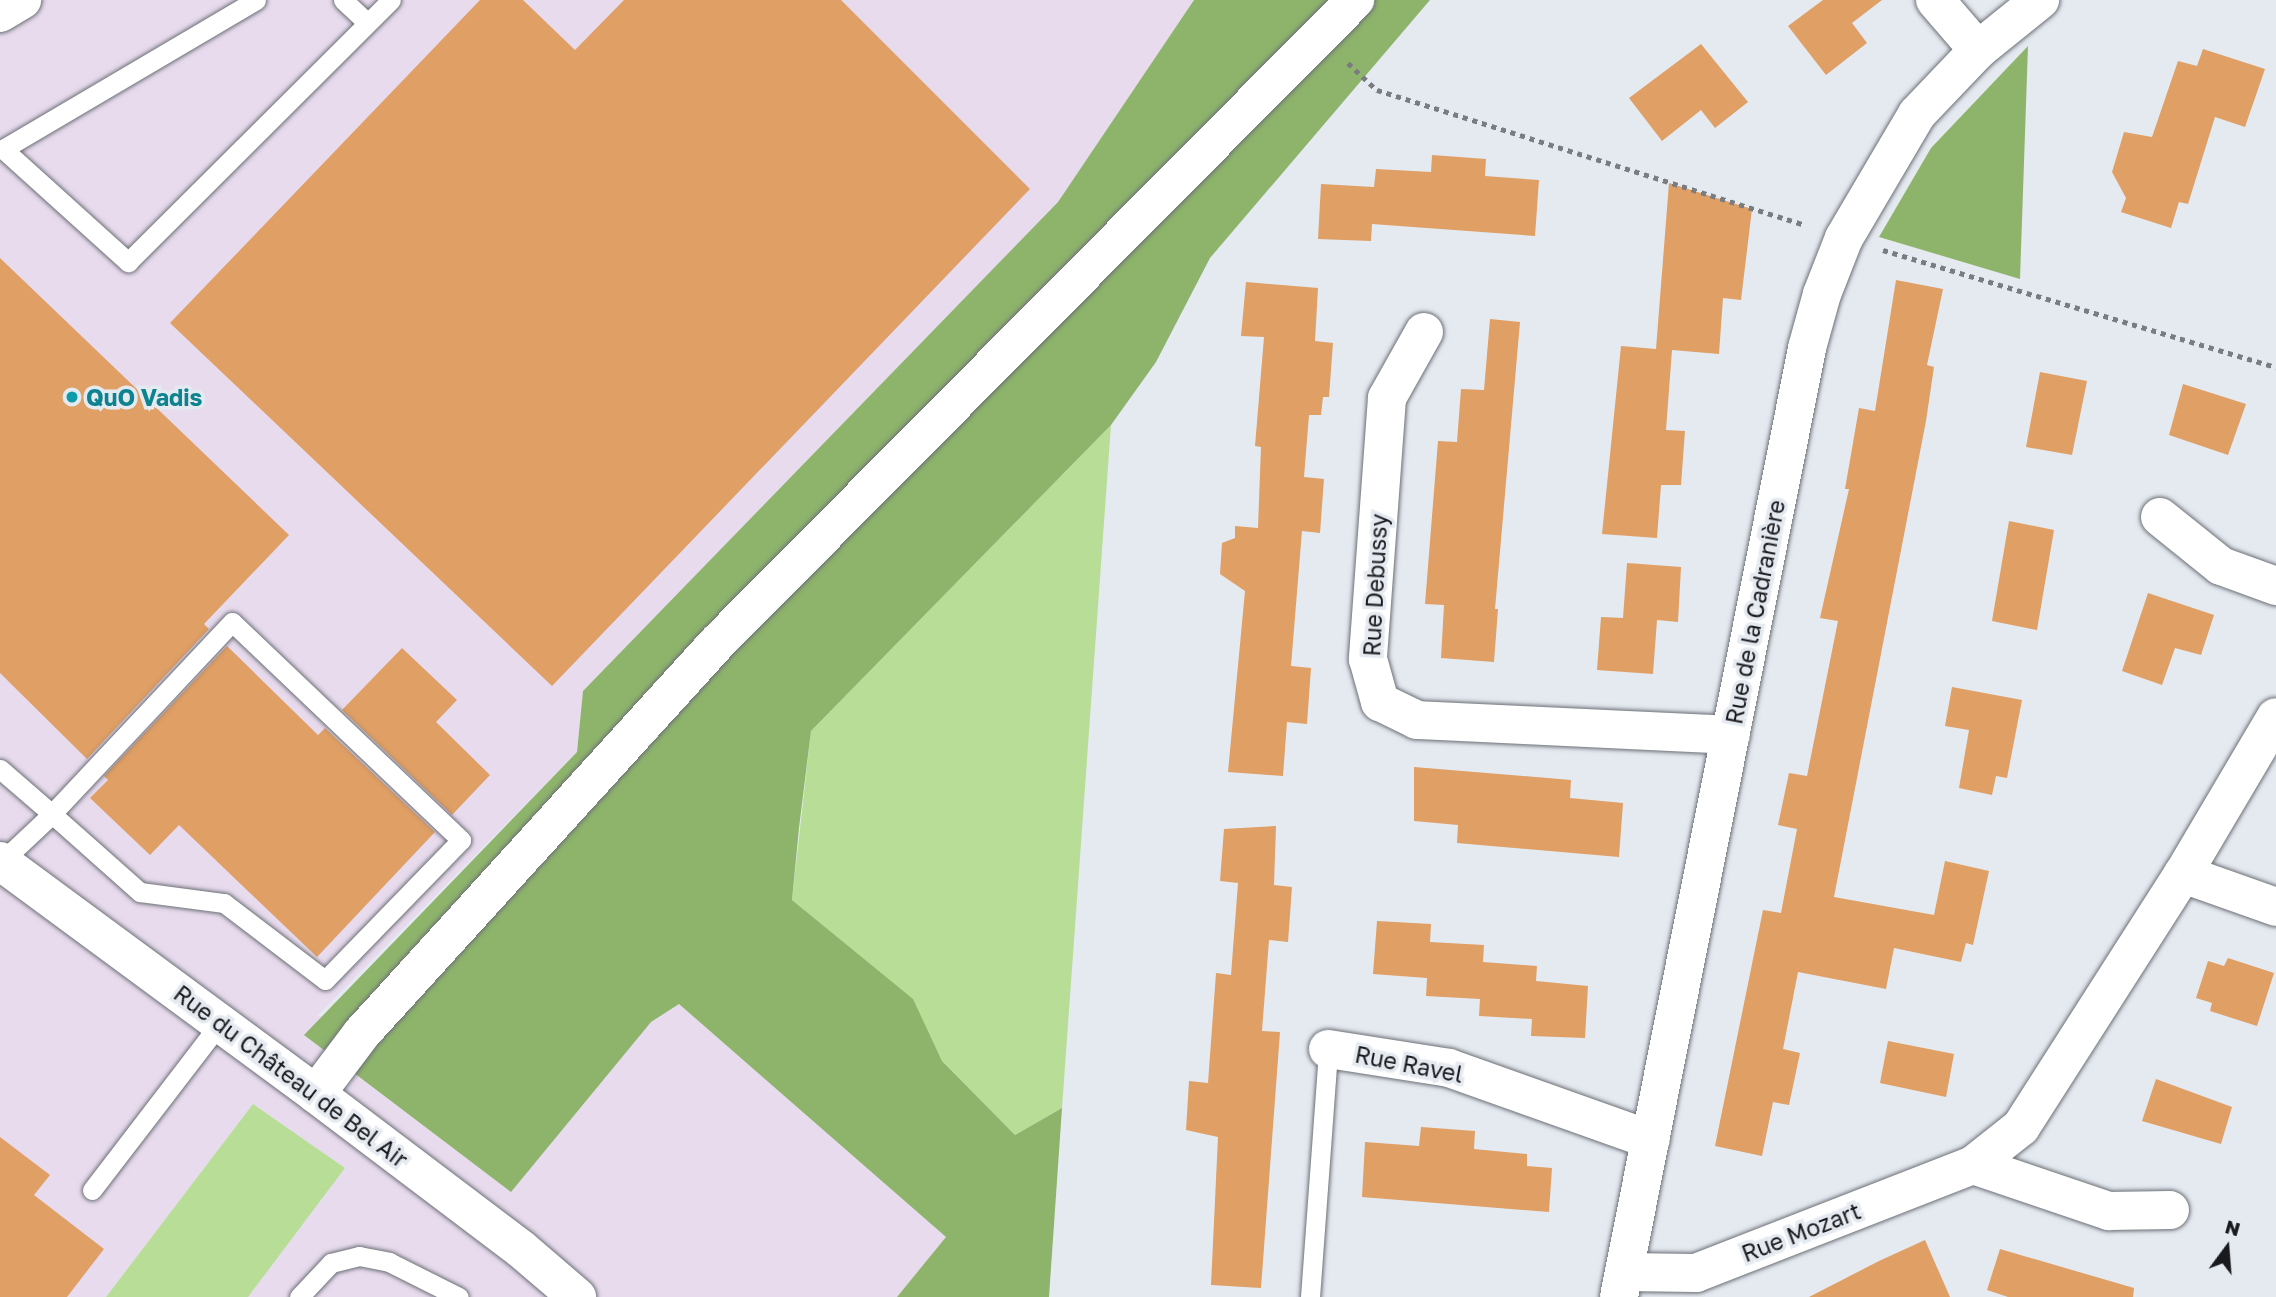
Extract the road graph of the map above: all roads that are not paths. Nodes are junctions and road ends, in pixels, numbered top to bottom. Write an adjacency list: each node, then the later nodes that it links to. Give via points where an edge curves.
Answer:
1 (22, 0): 8 (street)
2 (256, 0): 9 (lane, via 3,149 128,262)
3 (343, 0): 9 (lane)
4 (391, 0): 9 (lane)
5 (1355, 0): 23 (street, via 717,643 362,1032)
6 (1935, 0): 10 (street)
7 (2040, 0): 10 (street, Rue de la Cadranière)
8 (0, 13)
9 (367, 22)
10 (1978, 50): 15 (street, Rue de la Cadranière, via 1917,114 1844,238 1807,348)
11 (1424, 332): 15 (street, Rue Debussy, via 1387,397 1368,659 1380,702 1417,720)
12 (2160, 517): 13 (street, via 2221,566)
13 (2276, 586)
14 (2276, 717): 19 (street, Rue Mozart)
15 (1731, 735): 24 (street, Rue de la Cadranière)
16 (0, 769): 17 (lane)
17 (52, 814): 17 (lane, via 140,892 224,903 325,980 461,840 232,622); 18 (lane)
18 (0, 861): 21 (street, Rue du Château de Bel Air)
19 (2183, 874): 20 (street); 25 (street, Rue Mozart, via 2021,1127)
20 (2276, 907)
21 (220, 1023): 23 (street, Rue du Château de Bel Air); 26 (lane)
22 (1328, 1049): 24 (street, Rue Ravel, via 1449,1068); 32 (lane, Rue Ravel)
23 (316, 1094): 31 (street, Rue du Château de Bel Air)
24 (1651, 1140): 28 (street, Rue de la Cadranière)
25 (1973, 1165): 27 (street, via 2109,1211); 28 (street, Rue Mozart, via 1696,1273)
26 (92, 1190)
27 (2170, 1210)
28 (1621, 1285)
29 (299, 1297): 30 (lane, via 331,1263 359,1256 389,1262)
30 (459, 1297)
31 (577, 1297)
32 (1310, 1297)

